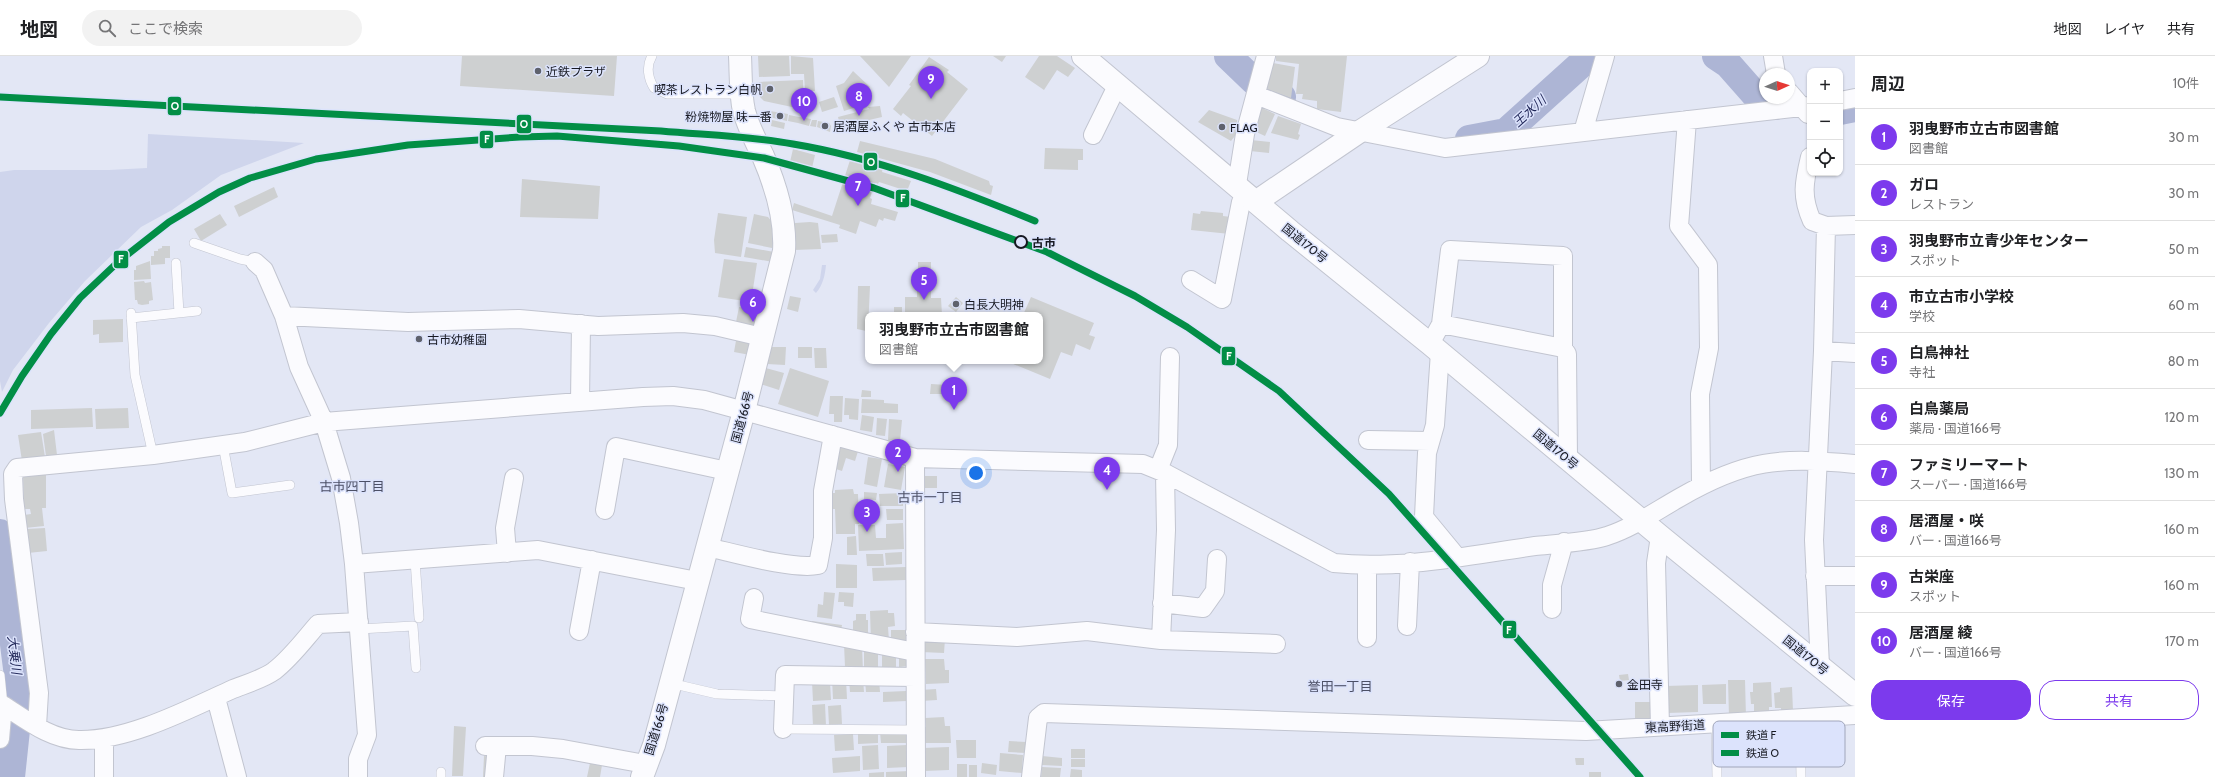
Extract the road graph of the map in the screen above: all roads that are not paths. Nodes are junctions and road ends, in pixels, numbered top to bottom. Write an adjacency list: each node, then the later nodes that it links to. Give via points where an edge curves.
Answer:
1 (652, 56): 11 (lane, via 649,62 649,79 654,88 667,94)
2 (740, 56): 11 (highway, 国道166号)
3 (1083, 56): 9 (highway, 国道170号)
4 (1266, 56): 10 (street)
5 (1478, 56): 18 (highway)
6 (1605, 56): 19 (street)
7 (1773, 56): 8 (street)
8 (1775, 68)
9 (1118, 84): 20 (street); 22 (highway, 国道170号)
10 (1258, 88): 18 (street, via 1337,128); 22 (street, via 1245,134)
11 (741, 94): 34 (highway, 国道166号, via 744,112 770,173 784,223 784,251)
12 (1795, 98): 15 (street)
13 (1855, 98): 14 (street)
14 (1843, 100)
15 (1807, 109)
16 (1807, 110): 17 (street)
17 (1687, 120): 19 (street); 56 (street, via 1679,226 1708,265 1709,348 1700,394)
18 (1360, 132): 19 (street, via 1445,148); 22 (highway)
19 (1583, 132)
20 (1093, 135)
21 (1807, 172): 24 (street, via 1804,186 1805,205 1812,221)
22 (1248, 193): 28 (street, via 1242,202 1222,299); 35 (highway, 国道170号, via 1290,231)
23 (1855, 225): 24 (street)
24 (1826, 226): 37 (street)
25 (194, 243): 26 (lane)
26 (255, 262): 31 (street, via 264,270)
27 (176, 264): 30 (lane)
28 (1191, 280)
29 (197, 311): 30 (lane)
30 (179, 313): 47 (lane, via 131,316 135,375)
31 (284, 316): 32 (street, via 408,322 519,319); 42 (street, via 299,367)
32 (581, 324): 34 (street, via 598,326 683,323 715,326); 40 (street)
33 (1441, 324): 35 (street); 36 (street); 36 (street, via 1450,250 1564,256)
34 (762, 337): 41 (highway, 国道166号)
35 (1435, 348): 45 (street, via 1435,425); 49 (highway, 国道170号)
36 (1563, 348): 49 (street, via 1567,354)
37 (1823, 351): 38 (street); 50 (street)
38 (1855, 353)
39 (1170, 357): 53 (street, via 1168,445)
40 (580, 402): 41 (street, via 673,396 704,400); 42 (street)
41 (744, 411): 43 (street); 52 (highway, 国道166号)
42 (324, 422): 46 (street); 68 (street, via 341,478)
43 (833, 435): 48 (street); 61 (street, via 823,491 823,538 818,565 809,567 767,560)
44 (1368, 440): 45 (street)
45 (1430, 441): 63 (street, via 1427,453 1424,517)
46 (223, 445): 47 (street); 55 (lane, via 232,493)
47 (153, 455): 99 (street, via 17,468 12,474 39,693)
48 (915, 458): 53 (street, via 1143,464); 80 (street)
49 (1568, 459): 58 (highway, 国道170号)
50 (1818, 460): 51 (street); 56 (street, via 1754,464); 70 (street, via 1814,540)
51 (1855, 464)
52 (727, 471): 57 (street, via 616,447); 61 (highway, 国道166号)
53 (1162, 472): 69 (street, via 1334,564); 74 (street, via 1166,530)
54 (514, 478): 62 (street, via 505,528)
55 (290, 485)
56 (1701, 485): 58 (street)
57 (604, 510)
58 (1640, 520): 59 (highway, 国道170号); 60 (street, via 1606,537)
59 (1660, 536): 85 (highway, 国道170号); 100 (street, via 1656,563)
60 (1564, 542): 63 (street); 75 (street, via 1552,585)
61 (707, 546): 72 (highway, 国道166号)
62 (507, 553): 64 (street); 65 (street, via 538,550)
63 (1456, 557): 67 (street)
64 (415, 560): 68 (street); 76 (lane)
65 (592, 560): 72 (street); 79 (street)
66 (1217, 560): 74 (street, via 1215,592 1203,608)
67 (1410, 562): 69 (street); 78 (street)
68 (354, 564): 77 (street)
69 (1367, 566): 81 (street)
70 (1816, 576): 71 (street); 85 (street)
71 (1855, 576)
72 (697, 581): 89 (highway, 国道166号)
73 (754, 598): 84 (street, via 750,619)
74 (1162, 603): 82 (street)
75 (1552, 609)
76 (419, 618)
77 (359, 625): 86 (lane, via 413,626); 92 (street, via 318,624 273,672); 110 (street, via 366,735 358,759)
78 (1407, 626)
79 (580, 631)
80 (915, 632): 82 (street, via 1017,637 1087,631); 84 (street)
81 (1367, 638)
82 (1161, 640): 83 (street)
83 (1276, 644)
84 (915, 652): 88 (street)
85 (1820, 666): 91 (highway, 国道170号)
86 (416, 668)
87 (0, 675): 93 (lane)
88 (915, 677): 90 (street, via 785,675); 102 (street)
89 (669, 683): 90 (lane, via 717,694); 107 (highway, 国道166号, via 654,745)
90 (784, 696): 101 (street)
91 (1855, 696)
92 (216, 698): 103 (street, via 127,732); 109 (street)
93 (5, 706): 99 (street); 104 (street)
94 (1855, 715): 95 (street, 東高野街道)
95 (1800, 718): 96 (street, 東高野街道); 97 (lane)
96 (1750, 721)
97 (1800, 721)
98 (1713, 723): 100 (street, 東高野街道)
99 (35, 725): 103 (street, via 54,734 78,740)
100 (1660, 727): 113 (street, 東高野街道, via 1586,731 1044,713 1038,718)
101 (783, 729): 102 (lane)
102 (916, 730): 112 (street)
103 (104, 738): 108 (street)
104 (0, 739)
105 (1717, 767): 114 (lane)
106 (1801, 767): 115 (lane)
107 (644, 770): 111 (street, via 563,749 491,746)
108 (104, 777)
109 (237, 777)
110 (358, 777)
111 (494, 777)
112 (916, 777)
113 (1031, 777)
114 (1717, 777)
115 (1801, 777)

